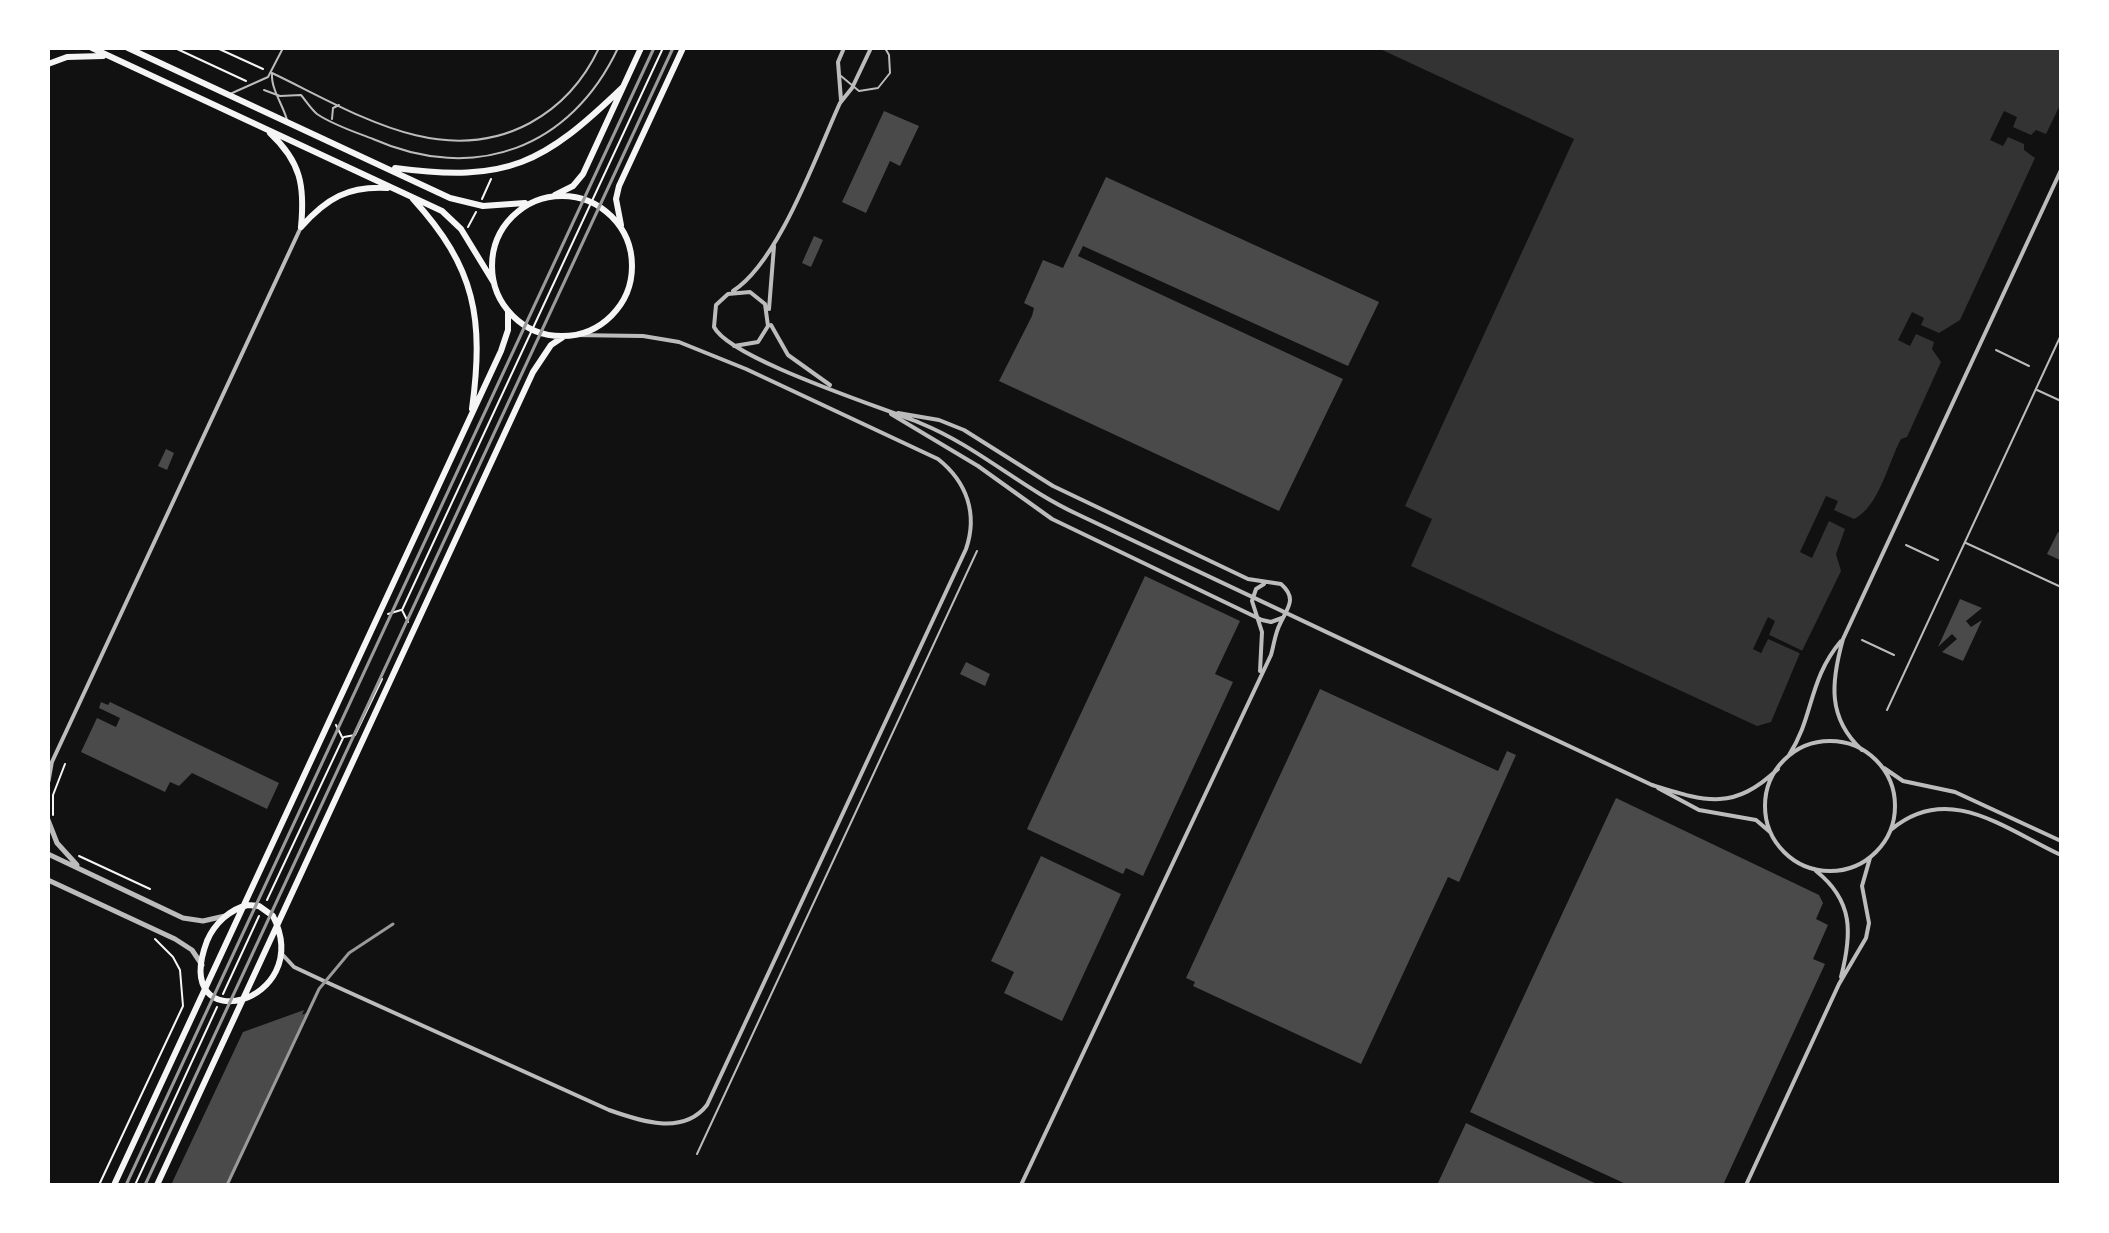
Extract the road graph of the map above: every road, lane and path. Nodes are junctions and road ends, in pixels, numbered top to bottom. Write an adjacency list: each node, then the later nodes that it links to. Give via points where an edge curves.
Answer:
1 (92, 48): 14 (main road)
2 (128, 48): 22 (main road)
3 (175, 48): 18 (path)
4 (217, 48): 16 (path)
5 (283, 48): 16 (lane)
6 (599, 48): 25 (lane, via 559,103 525,126 485,139 423,138)
7 (641, 48): 19 (main road)
8 (663, 48): 37 (path)
9 (683, 48): 41 (main road, via 619,186)
10 (844, 48): 17 (street)
11 (871, 48): 20 (street)
12 (885, 48): 20 (lane, via 891,64 887,79 872,90)
13 (618, 49): 27 (lane, via 600,83 573,113 540,138 495,155 454,159 410,153)
14 (110, 56): 15 (main road, via 78,55); 28 (main road)
15 (48, 64)
16 (272, 73): 18 (lane); 23 (lane); 25 (lane)
17 (840, 75): 20 (lane); 24 (street)
18 (256, 86): 22 (lane)
19 (623, 87): 29 (main road, via 557,146 519,164 457,175); 34 (main road, via 583,174)
20 (852, 88): 24 (street)
21 (264, 90): 23 (lane)
22 (230, 94): 26 (main road)
23 (280, 96): 26 (lane); 27 (lane, via 301,95 317,114)
24 (840, 103): 42 (street)
25 (340, 105): 27 (lane, via 333,108)
26 (288, 121): 29 (main road)
27 (333, 121)
28 (264, 128): 32 (main road); 39 (main road, via 286,147 301,175)
29 (388, 167): 36 (main road, via 466,203 493,207)
30 (2061, 170): 70 (street)
31 (493, 175): 35 (path)
32 (394, 188): 33 (main road); 39 (main road, via 338,194)
33 (411, 196): 43 (main road, via 451,219); 58 (main road, via 454,251 472,293 478,342)
34 (552, 197): 36 (main road); 37 (main road)
35 (482, 200)
36 (532, 202): 43 (main road, via 509,217 498,233 492,253)
37 (591, 202): 41 (main road); 47 (path)
38 (477, 210): 40 (path)
39 (301, 227): 81 (street)
40 (468, 229)
41 (622, 229): 48 (main road, via 633,269 626,297 605,322)
42 (775, 244): 44 (street, via 744,283); 46 (street)
43 (494, 283): 45 (main road)
44 (728, 294): 46 (street, via 750,292 761,299); 51 (street, via 716,305 713,321 720,338)
45 (508, 312): 47 (main road); 58 (main road, via 507,336)
46 (769, 316): 51 (street, via 767,331 758,342); 54 (street, via 788,355)
47 (532, 331): 50 (main road); 65 (path)
48 (572, 335): 50 (main road); 103 (street, via 661,338 737,365 938,459 956,476 970,505 966,549 707,1105 690,1120 661,1123 609,1110 294,967)
49 (2061, 335): 55 (lane)
50 (563, 337): 101 (main road, via 533,372)
51 (734, 346): 54 (street)
52 (1996, 350): 53 (lane)
53 (2029, 366)
54 (834, 389): 57 (street)
55 (2036, 390): 56 (lane); 59 (lane)
56 (2061, 401)
57 (884, 410): 63 (street, via 949,424 1053,486 1248,579); 67 (street, via 978,466 1052,519); 85 (street, via 964,444 1074,513)
58 (471, 416): 98 (main road)
59 (1965, 542): 64 (lane); 75 (lane)
60 (1906, 545): 62 (lane)
61 (977, 551): 109 (lane)
62 (1938, 560)
63 (1271, 582): 67 (street, via 1253,595); 68 (street, via 1288,592 1290,607)
64 (2061, 587)
65 (402, 610): 66 (path); 69 (path)
66 (388, 614)
67 (1256, 615): 68 (street, via 1271,622); 73 (street, via 1263,643)
68 (1284, 617): 73 (street)
69 (408, 622)
70 (1843, 639): 78 (street, via 1833,679 1834,705 1842,728); 79 (street, via 1823,664 1801,734)
71 (1862, 640): 72 (lane)
72 (1894, 655)
73 (1259, 676): 110 (street)
74 (382, 677): 77 (path, via 355,735)
75 (1887, 710)
76 (342, 712): 77 (path, via 336,726)
77 (343, 738): 99 (path)
78 (1862, 750): 79 (street, via 1823,742); 82 (street)
79 (1787, 759): 83 (street)
80 (65, 764): 86 (path)
81 (50, 766): 84 (street)
82 (1882, 767): 87 (street, via 1894,792); 89 (street, via 1903,781 1955,792)
83 (1778, 769): 85 (street, via 1752,791 1726,800 1696,799); 88 (street, via 1766,797)
84 (48, 781)
85 (1652, 785): 88 (street, via 1690,807 1756,820)
86 (51, 819): 94 (street, via 57,843)
87 (1890, 831): 91 (street); 93 (street, via 1920,811 1948,806)
88 (1771, 834): 95 (street, via 1791,858)
89 (2061, 841)
90 (48, 854): 94 (street)
91 (1873, 854): 95 (street, via 1846,869); 105 (street, via 1862,886 1868,931)
92 (75, 855): 97 (path)
93 (2061, 855)
94 (81, 869): 100 (street, via 183,918 203,921)
95 (1813, 869): 105 (street, via 1838,892 1848,911 1850,945)
96 (48, 880): 104 (street, via 185,944)
97 (150, 889)
98 (243, 906): 99 (main road); 100 (main road); 106 (main road)
99 (263, 908): 101 (main road); 108 (path)
100 (226, 915): 104 (main road, via 209,935)
101 (277, 925): 103 (main road); 107 (main road)
102 (145, 932): 111 (path, via 173,957 183,981 183,1006)
103 (281, 953): 107 (main road, via 272,977)
104 (202, 967): 106 (main road)
105 (1839, 984): 115 (street)
106 (205, 986): 108 (main road); 112 (main road)
107 (242, 1001): 108 (main road); 114 (main road)
108 (220, 1002): 113 (path)
109 (697, 1154)
110 (1023, 1184)
111 (99, 1185)
112 (114, 1185)
113 (135, 1185)
114 (157, 1185)
115 (1746, 1185)

